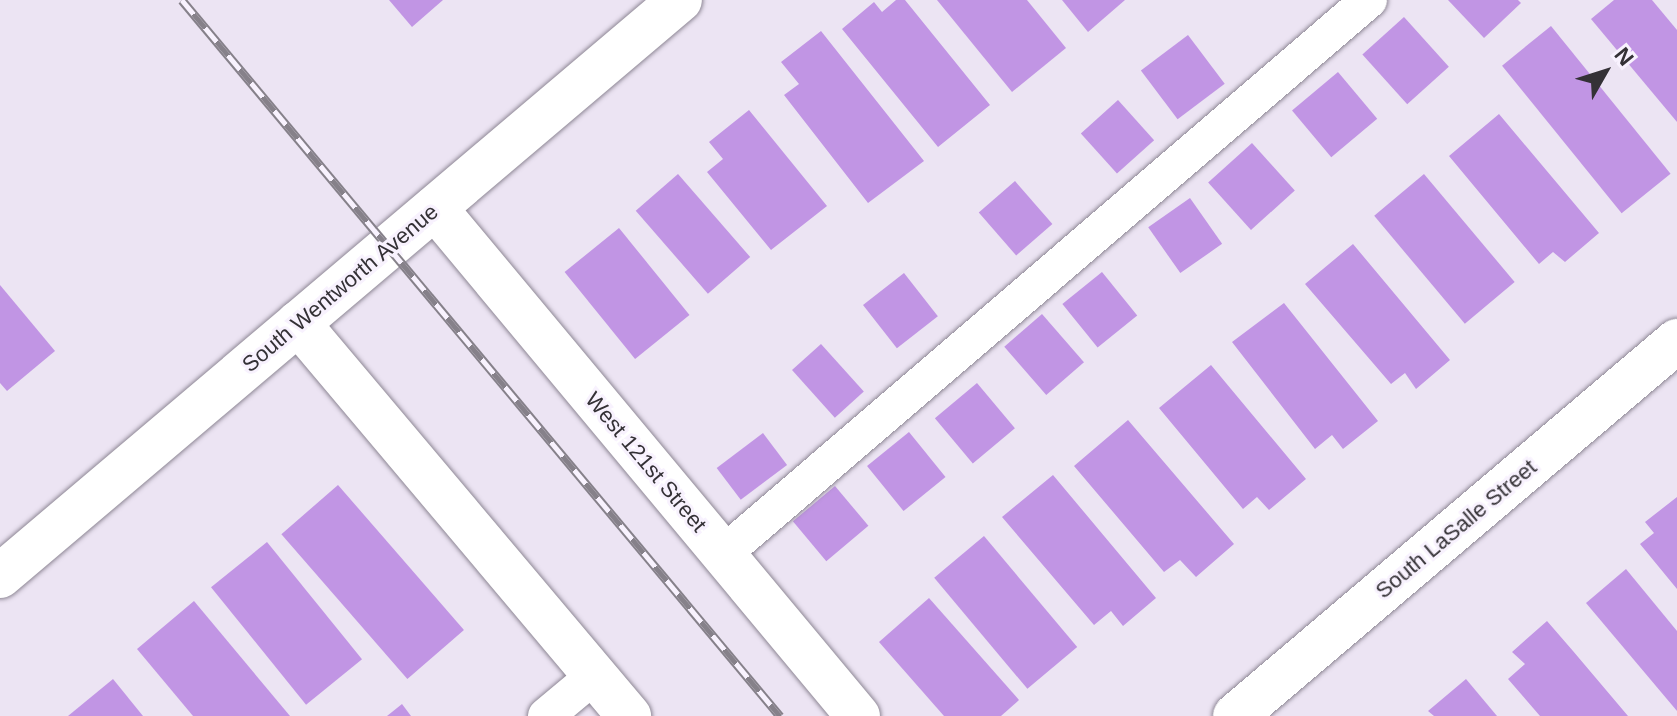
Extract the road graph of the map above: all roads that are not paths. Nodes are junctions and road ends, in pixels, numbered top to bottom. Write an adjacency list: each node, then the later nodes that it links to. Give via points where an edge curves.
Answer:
1 (680, 0): 3 (street, South Wentworth Avenue)
2 (1369, 0): 6 (lane)
3 (435, 208): 4 (street, South Wentworth Avenue); 6 (street, West 121st Street)
4 (298, 323): 7 (street, South Wentworth Avenue); 8 (street)
5 (1677, 341): 12 (street, South LaSalle Street)
6 (723, 554): 11 (street, West 121st Street)
7 (0, 576)
8 (595, 675): 9 (lane); 10 (street)
9 (546, 716)
10 (629, 716)
11 (858, 716)
12 (1235, 716)

